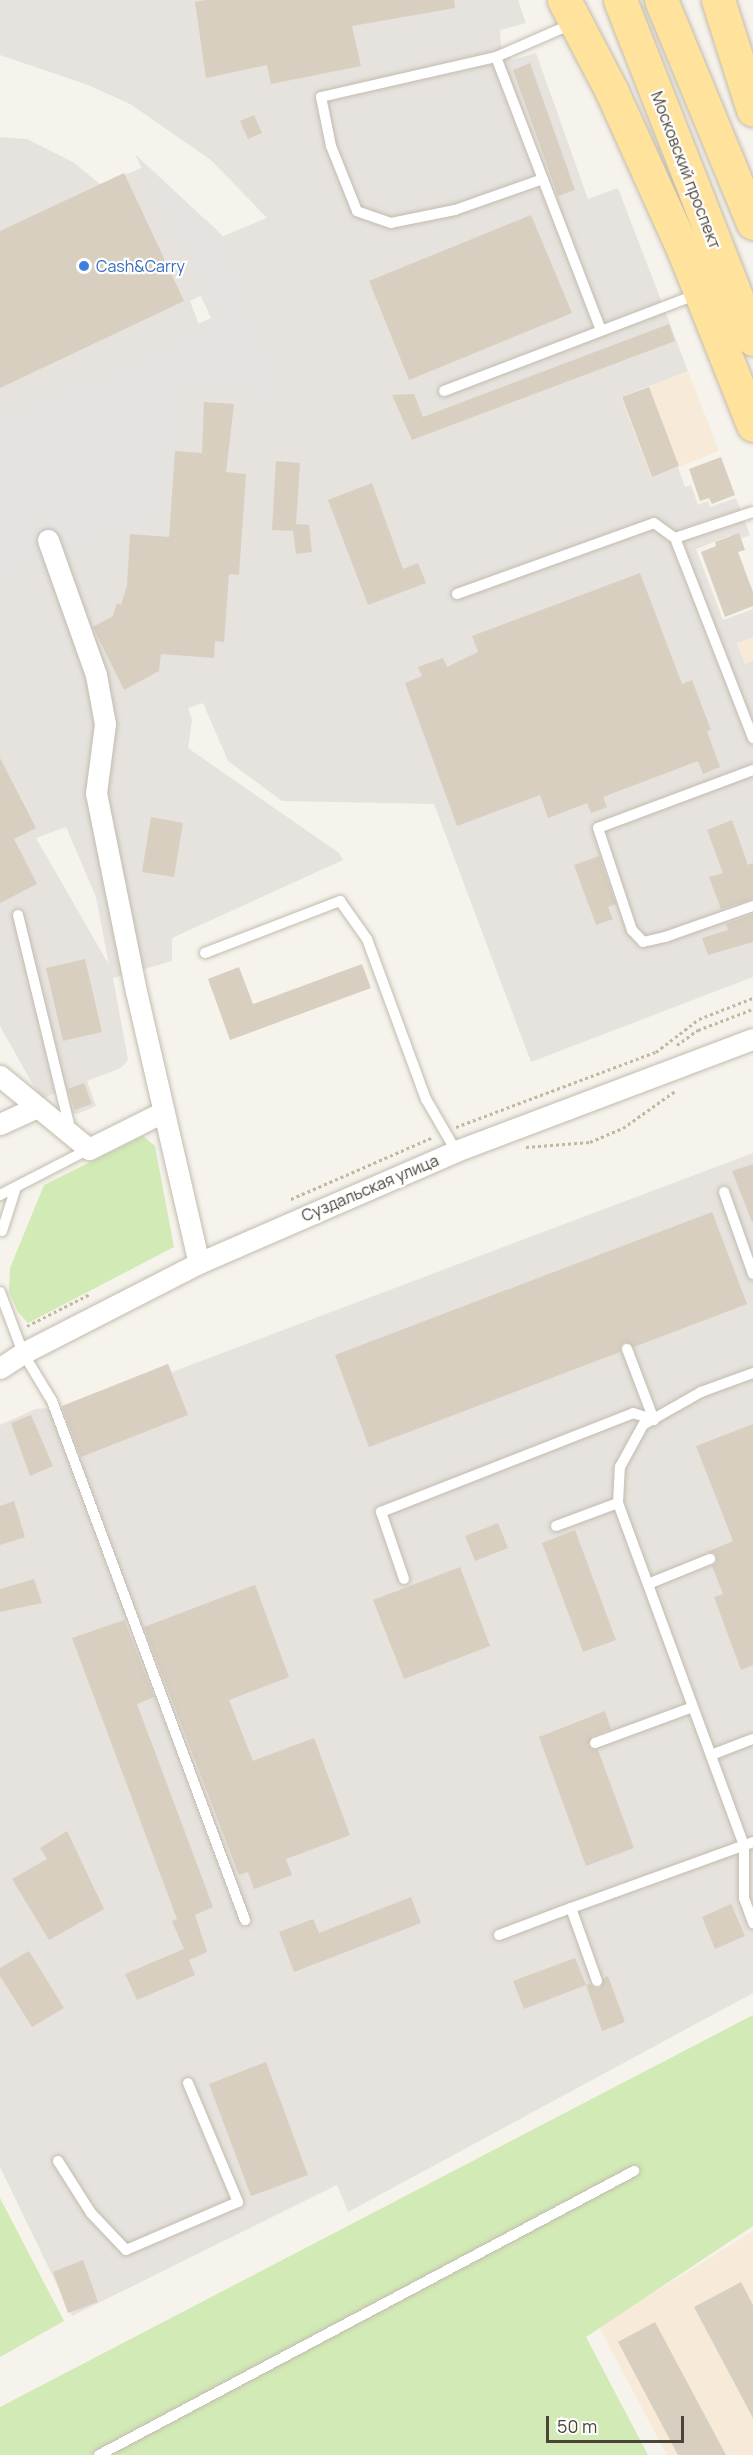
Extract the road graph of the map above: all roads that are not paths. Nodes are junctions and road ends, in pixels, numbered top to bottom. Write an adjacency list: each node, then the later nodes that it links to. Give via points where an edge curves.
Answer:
1 (620, 0): 11 (main road, Московский проспект)
2 (661, 0): 8 (main road)
3 (718, 0): 6 (main road)
4 (569, 11): 5 (lane); 9 (main road, via 612,92)
5 (496, 57): 7 (lane); 7 (lane, via 321,97 331,146 357,211 391,223 455,210)
6 (753, 110)
7 (543, 179): 10 (lane)
8 (753, 223)
9 (700, 293): 10 (lane); 13 (main road)
10 (601, 331): 12 (lane)
11 (753, 339)
12 (444, 391)
13 (753, 425)
14 (753, 512): 15 (lane)
15 (675, 538): 17 (lane, via 654,523); 18 (lane)
16 (48, 540): 26 (street, via 96,675 105,724 96,793)
17 (458, 594)
18 (753, 738)
19 (753, 770): 20 (lane, via 598,828 632,930 643,942)
20 (753, 906)
21 (18, 915): 28 (lane)
22 (205, 953): 30 (lane, via 340,902 368,939 426,1099)
23 (753, 1039): 30 (street, Суздальская улица)
24 (0, 1076): 25 (street)
25 (37, 1107): 27 (street); 28 (street)
26 (163, 1112): 29 (street); 35 (street)
27 (0, 1124)
28 (72, 1135): 29 (street)
29 (89, 1149): 31 (lane)
30 (456, 1151): 35 (street, Суздальская улица)
31 (16, 1187): 33 (lane); 34 (lane)
32 (724, 1192): 36 (lane)
33 (0, 1195)
34 (2, 1232)
35 (199, 1263): 39 (street, Суздальская улица)
36 (753, 1274)
37 (0, 1292): 39 (lane)
38 (627, 1349): 42 (lane)
39 (23, 1353): 40 (street, Суздальская улица); 54 (lane, via 52,1401)
40 (0, 1368)
41 (753, 1373): 42 (lane, via 701,1392)
42 (654, 1420): 43 (lane, via 644,1425 620,1467); 46 (lane, via 633,1413 381,1512)
43 (618, 1503): 44 (lane); 47 (lane)
44 (556, 1526)
45 (710, 1559): 47 (lane)
46 (404, 1579)
47 (648, 1584): 48 (lane)
48 (693, 1707): 50 (lane); 51 (lane)
49 (753, 1739): 51 (lane)
50 (595, 1743)
51 (711, 1755): 52 (lane)
52 (749, 1843): 53 (lane); 55 (lane, via 744,1898)
53 (571, 1908): 56 (lane); 57 (lane)
54 (245, 1920)
55 (753, 1923)
56 (499, 1935)
57 (597, 1981)
58 (188, 2083): 59 (lane, via 238,2202 126,2250 91,2213)
59 (58, 2161)
60 (634, 2171): 61 (lane)
61 (99, 2455)

